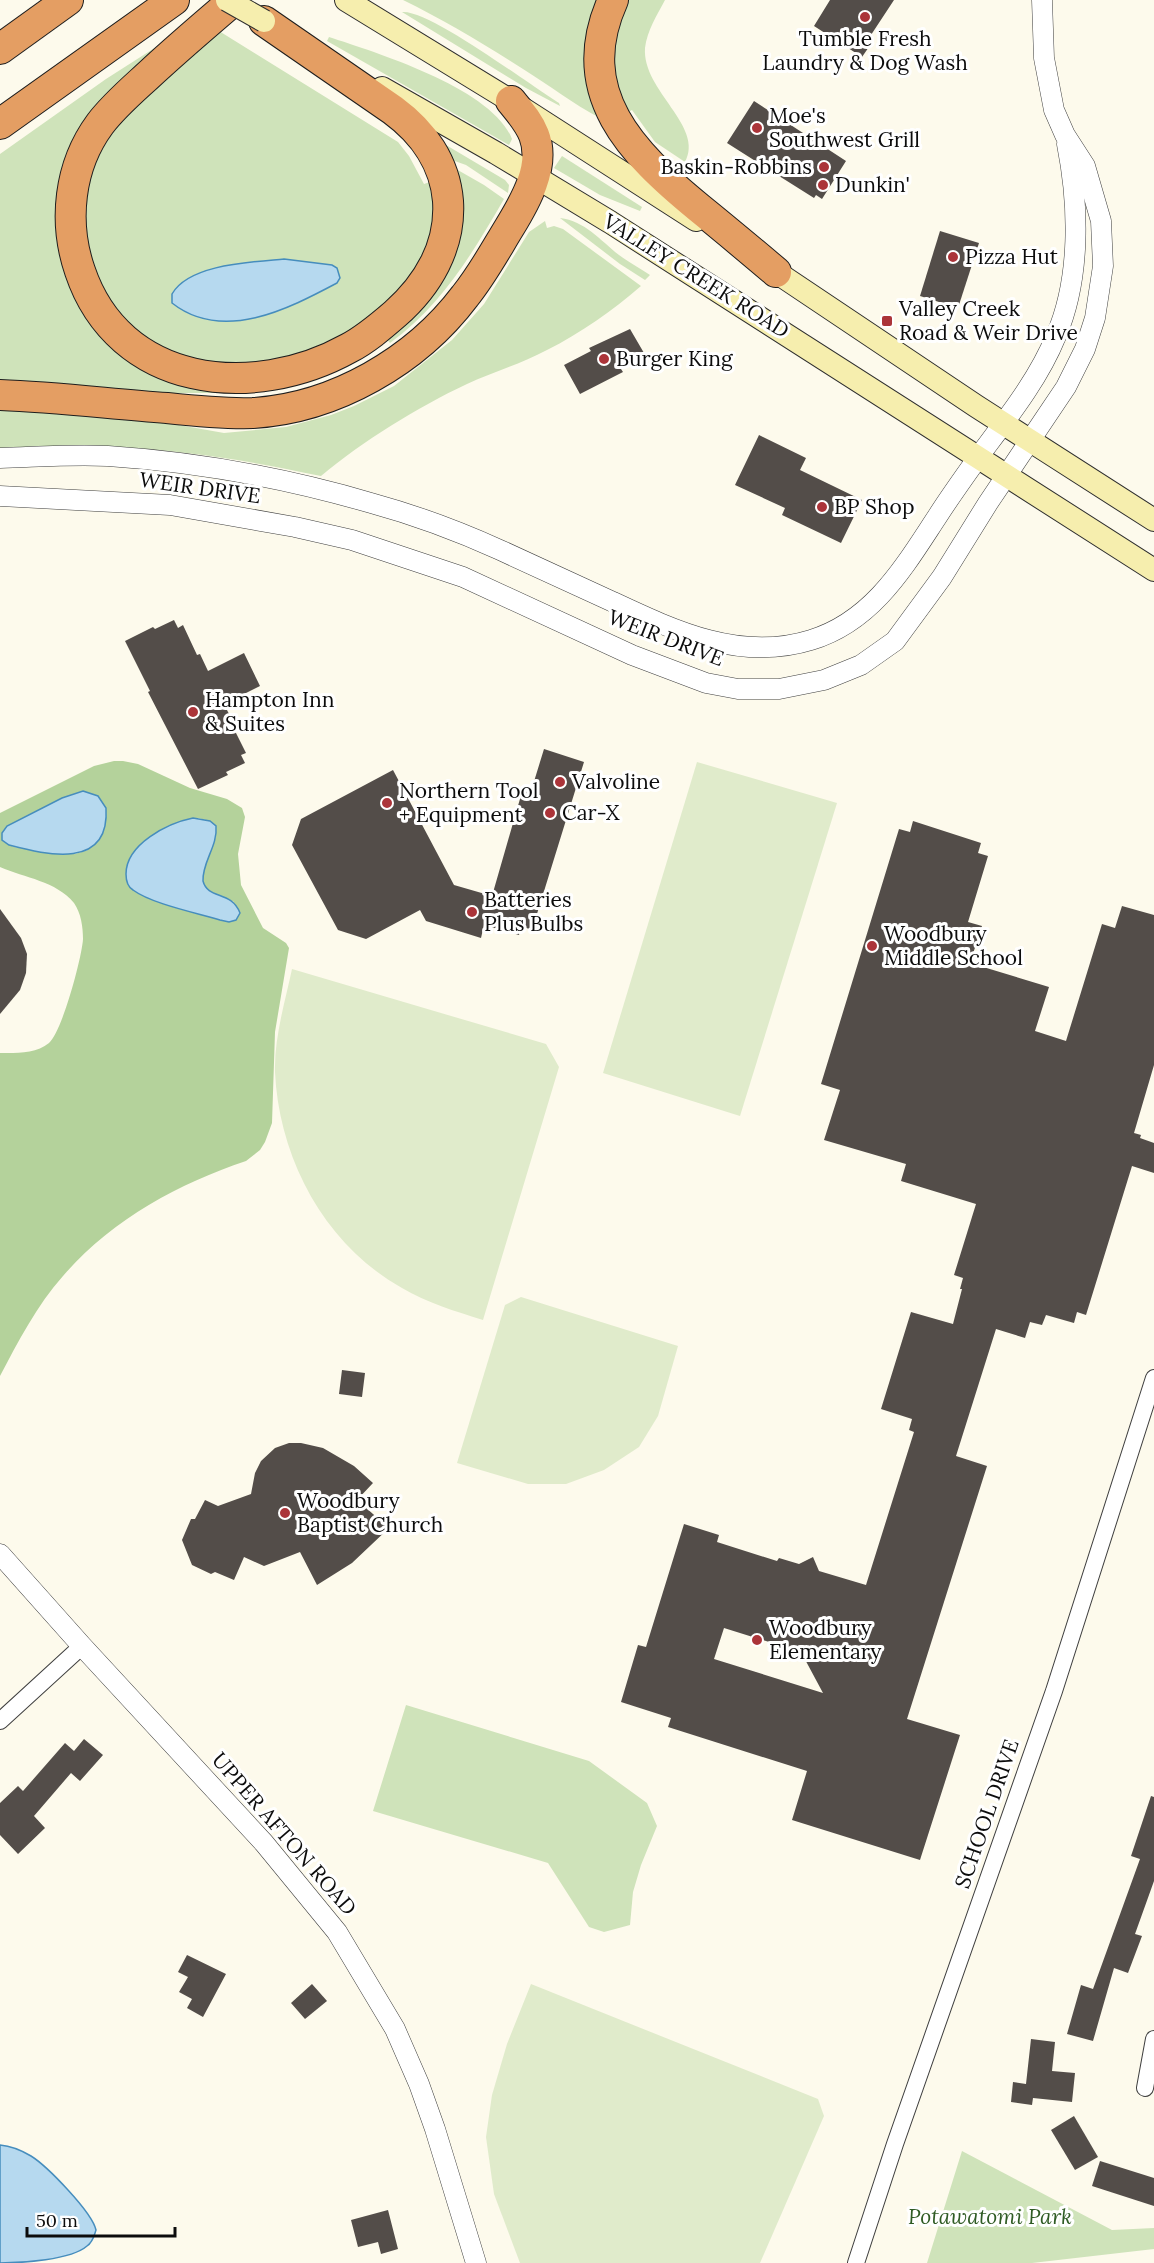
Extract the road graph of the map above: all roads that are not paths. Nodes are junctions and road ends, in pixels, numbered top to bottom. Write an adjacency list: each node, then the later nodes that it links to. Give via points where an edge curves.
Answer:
1 (68, 0): 9 (highway)
2 (174, 0): 11 (highway)
3 (227, 0): 8 (main road, VALLEY CREEK ROAD, bridge)
4 (234, 0): 8 (highway, via 101,123 80,164 71,204 76,261 89,293 110,324 152,359 168,368 200,376 275,374 313,365 349,348 384,323 419,289 439,257 447,229 445,181 437,160 410,124)
5 (346, 0): 10 (main road)
6 (613, 0): 14 (highway, via 601,34 600,63 604,91 617,123 654,170)
7 (1042, 0): 12 (street, WEIR DRIVE, via 1048,80 1054,110)
8 (264, 21): 13 (main road, VALLEY CREEK ROAD)
9 (0, 49)
10 (511, 102): 13 (highway, via 535,136); 14 (main road)
11 (0, 123)
12 (1065, 135): 16 (street, WEIR DRIVE, via 1075,231 1069,296 1052,345); 17 (street, WEIR DRIVE, via 1084,166 1099,210 1103,237 1101,285 1092,329 1078,366)
13 (534, 175): 15 (highway, via 523,205 455,309 394,363 340,392 296,406 251,413); 19 (main road, VALLEY CREEK ROAD)
14 (776, 272): 16 (main road)
15 (0, 395)
16 (1003, 424): 17 (main road); 19 (street, WEIR DRIVE)
17 (1031, 442): 20 (street, WEIR DRIVE); 22 (main road)
18 (0, 458): 19 (street, WEIR DRIVE, via 105,456 173,462 310,486 452,529 679,632 725,645 779,647 813,640 839,628 871,605 897,578)
19 (978, 458): 20 (main road, VALLEY CREEK ROAD)
20 (1006, 476): 21 (street, WEIR DRIVE, via 942,577 895,641 861,665 824,680 779,689 738,689 694,679 632,655 463,577 352,540 170,505); 23 (main road, VALLEY CREEK ROAD)
21 (0, 496)
22 (1154, 520)
23 (1154, 570)
24 (1154, 1378): 31 (street, SCHOOL DRIVE, via 1054,1691)
25 (0, 1554): 26 (street, UPPER AFTON ROAD)
26 (82, 1646): 27 (street); 30 (street, UPPER AFTON ROAD, via 264,1843 337,1932 395,2029 419,2084)
27 (0, 1721)
28 (1154, 2039): 29 (street)
29 (1145, 2088)
30 (476, 2263)
31 (856, 2263)

